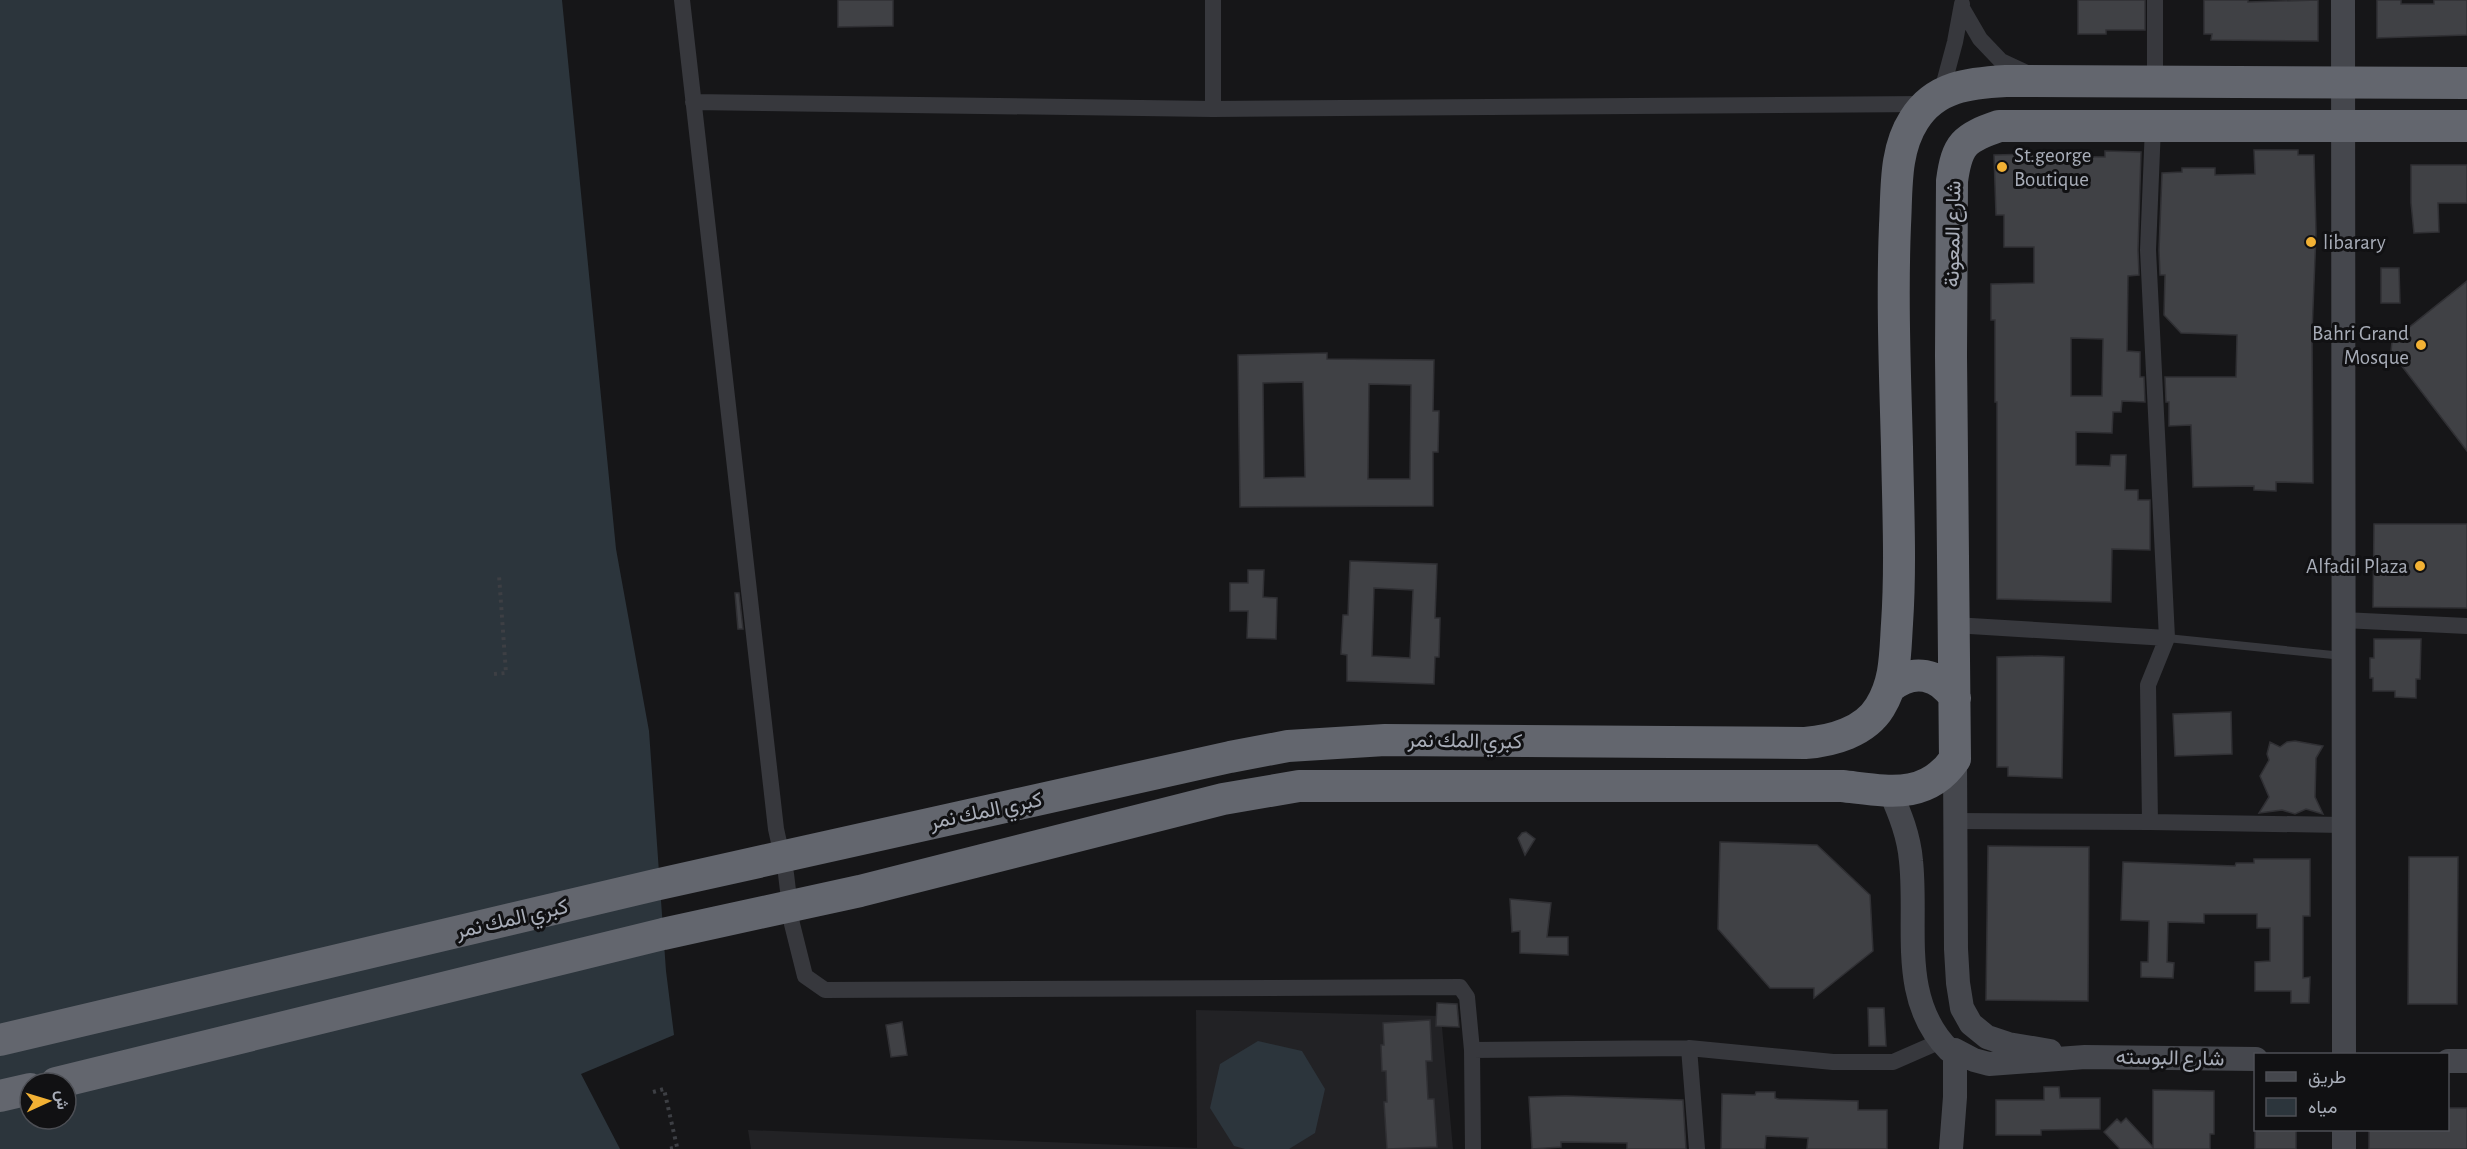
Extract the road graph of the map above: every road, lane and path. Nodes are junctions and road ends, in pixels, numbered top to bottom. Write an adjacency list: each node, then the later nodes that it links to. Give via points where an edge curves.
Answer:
1 (682, 0): 11 (street)
2 (1213, 0): 12 (street)
3 (2155, 0): 7 (street)
4 (2343, 0): 9 (street)
5 (1962, 4): 6 (street, via 1980,39 2001,61); 10 (street)
6 (2049, 82): 7 (highway); 10 (highway, via 1969,83)
7 (2155, 82): 9 (highway)
8 (2467, 83): 9 (highway)
9 (2342, 84): 14 (street)
10 (1935, 99): 12 (street); 23 (highway, كبري المك نمر, via 1916,117 1898,163 1894,255 1900,551 1896,666)
11 (693, 102): 12 (street); 33 (street, via 776,829 792,924 806,976 825,990 1453,986 1460,987 1467,997)
12 (1213, 109)
13 (2153, 126): 14 (highway, شارع المعونة); 18 (highway, شارع المعونة, via 1999,126 1973,135 1955,158 1951,345); 20 (street, via 2148,250)
14 (2342, 126): 15 (highway, شارع المعونة); 17 (street)
15 (2467, 126)
16 (499, 575): 22 (path, via 506,673)
17 (2343, 620): 19 (street); 21 (street)
18 (1954, 625): 20 (street); 24 (highway, شارع المعونة)
19 (2467, 626)
20 (2167, 638): 21 (lane); 28 (street, via 2148,685)
21 (2343, 656): 29 (street)
22 (494, 674)
23 (1890, 687): 24 (highway, via 1906,677 1925,675 1943,683); 30 (highway, كبري المك نمر, via 1873,717 1836,739 1820,742 1433,739 1299,745 1230,757 855,840)
24 (1955, 698): 25 (highway, شارع المعونة)
25 (1955, 759): 26 (highway, via 1945,774 1928,784); 27 (street)
26 (1890, 791): 31 (street, via 1909,848 1917,996 1927,1021); 39 (highway, via 1842,786 1299,786 1223,799 861,891 663,934)
27 (1956, 821): 28 (street); 35 (street, via 1956,949 1962,1008 1971,1024 1987,1037)
28 (2150, 822): 29 (street)
29 (2343, 825): 34 (street)
30 (0, 1040)
31 (1948, 1046): 32 (street, via 1893,1062 1833,1062); 35 (street, via 1989,1064); 47 (street, via 1955,1097)
32 (1689, 1048): 33 (street); 46 (street)
33 (1472, 1050): 45 (street)
34 (2344, 1053)
35 (2085, 1057): 36 (street, شارع البوسته)
36 (2254, 1059)
37 (2449, 1060): 38 (street)
38 (2467, 1061)
39 (78, 1078)
40 (18, 1092): 42 (highway)
41 (653, 1092): 44 (path, via 664,1089 677,1147)
42 (0, 1096)
43 (2344, 1131): 48 (street)
44 (669, 1149)
45 (1473, 1149)
46 (1697, 1149)
47 (1951, 1149)
48 (2344, 1149)

